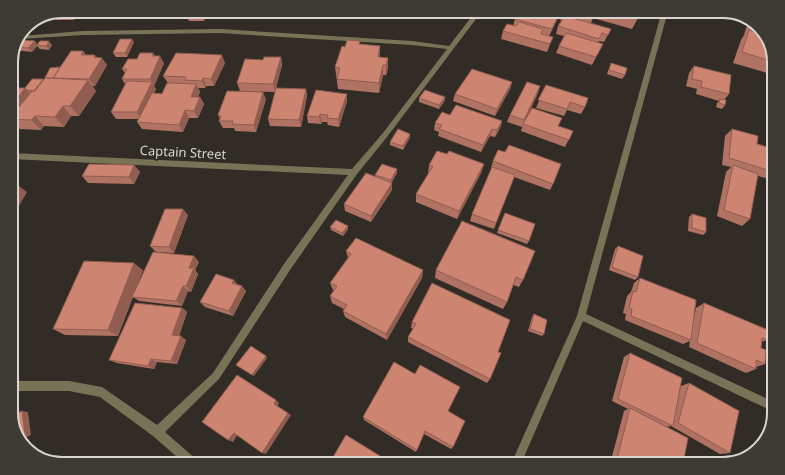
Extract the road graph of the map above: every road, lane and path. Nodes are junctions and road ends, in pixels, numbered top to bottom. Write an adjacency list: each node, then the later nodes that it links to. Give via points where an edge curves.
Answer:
1 (474, 18): 4 (street)
2 (663, 18): 7 (street)
3 (25, 38): 4 (street, via 83,33 220,31 412,43)
4 (450, 48): 6 (street)
5 (18, 156): 6 (street, Captain Street)
6 (354, 172): 10 (street, via 287,267 216,376)
7 (581, 316): 9 (street); 12 (street)
8 (18, 386): 10 (street, via 69,386 102,392)
9 (767, 405)
10 (157, 432): 11 (street)
11 (185, 457)
12 (519, 457)

